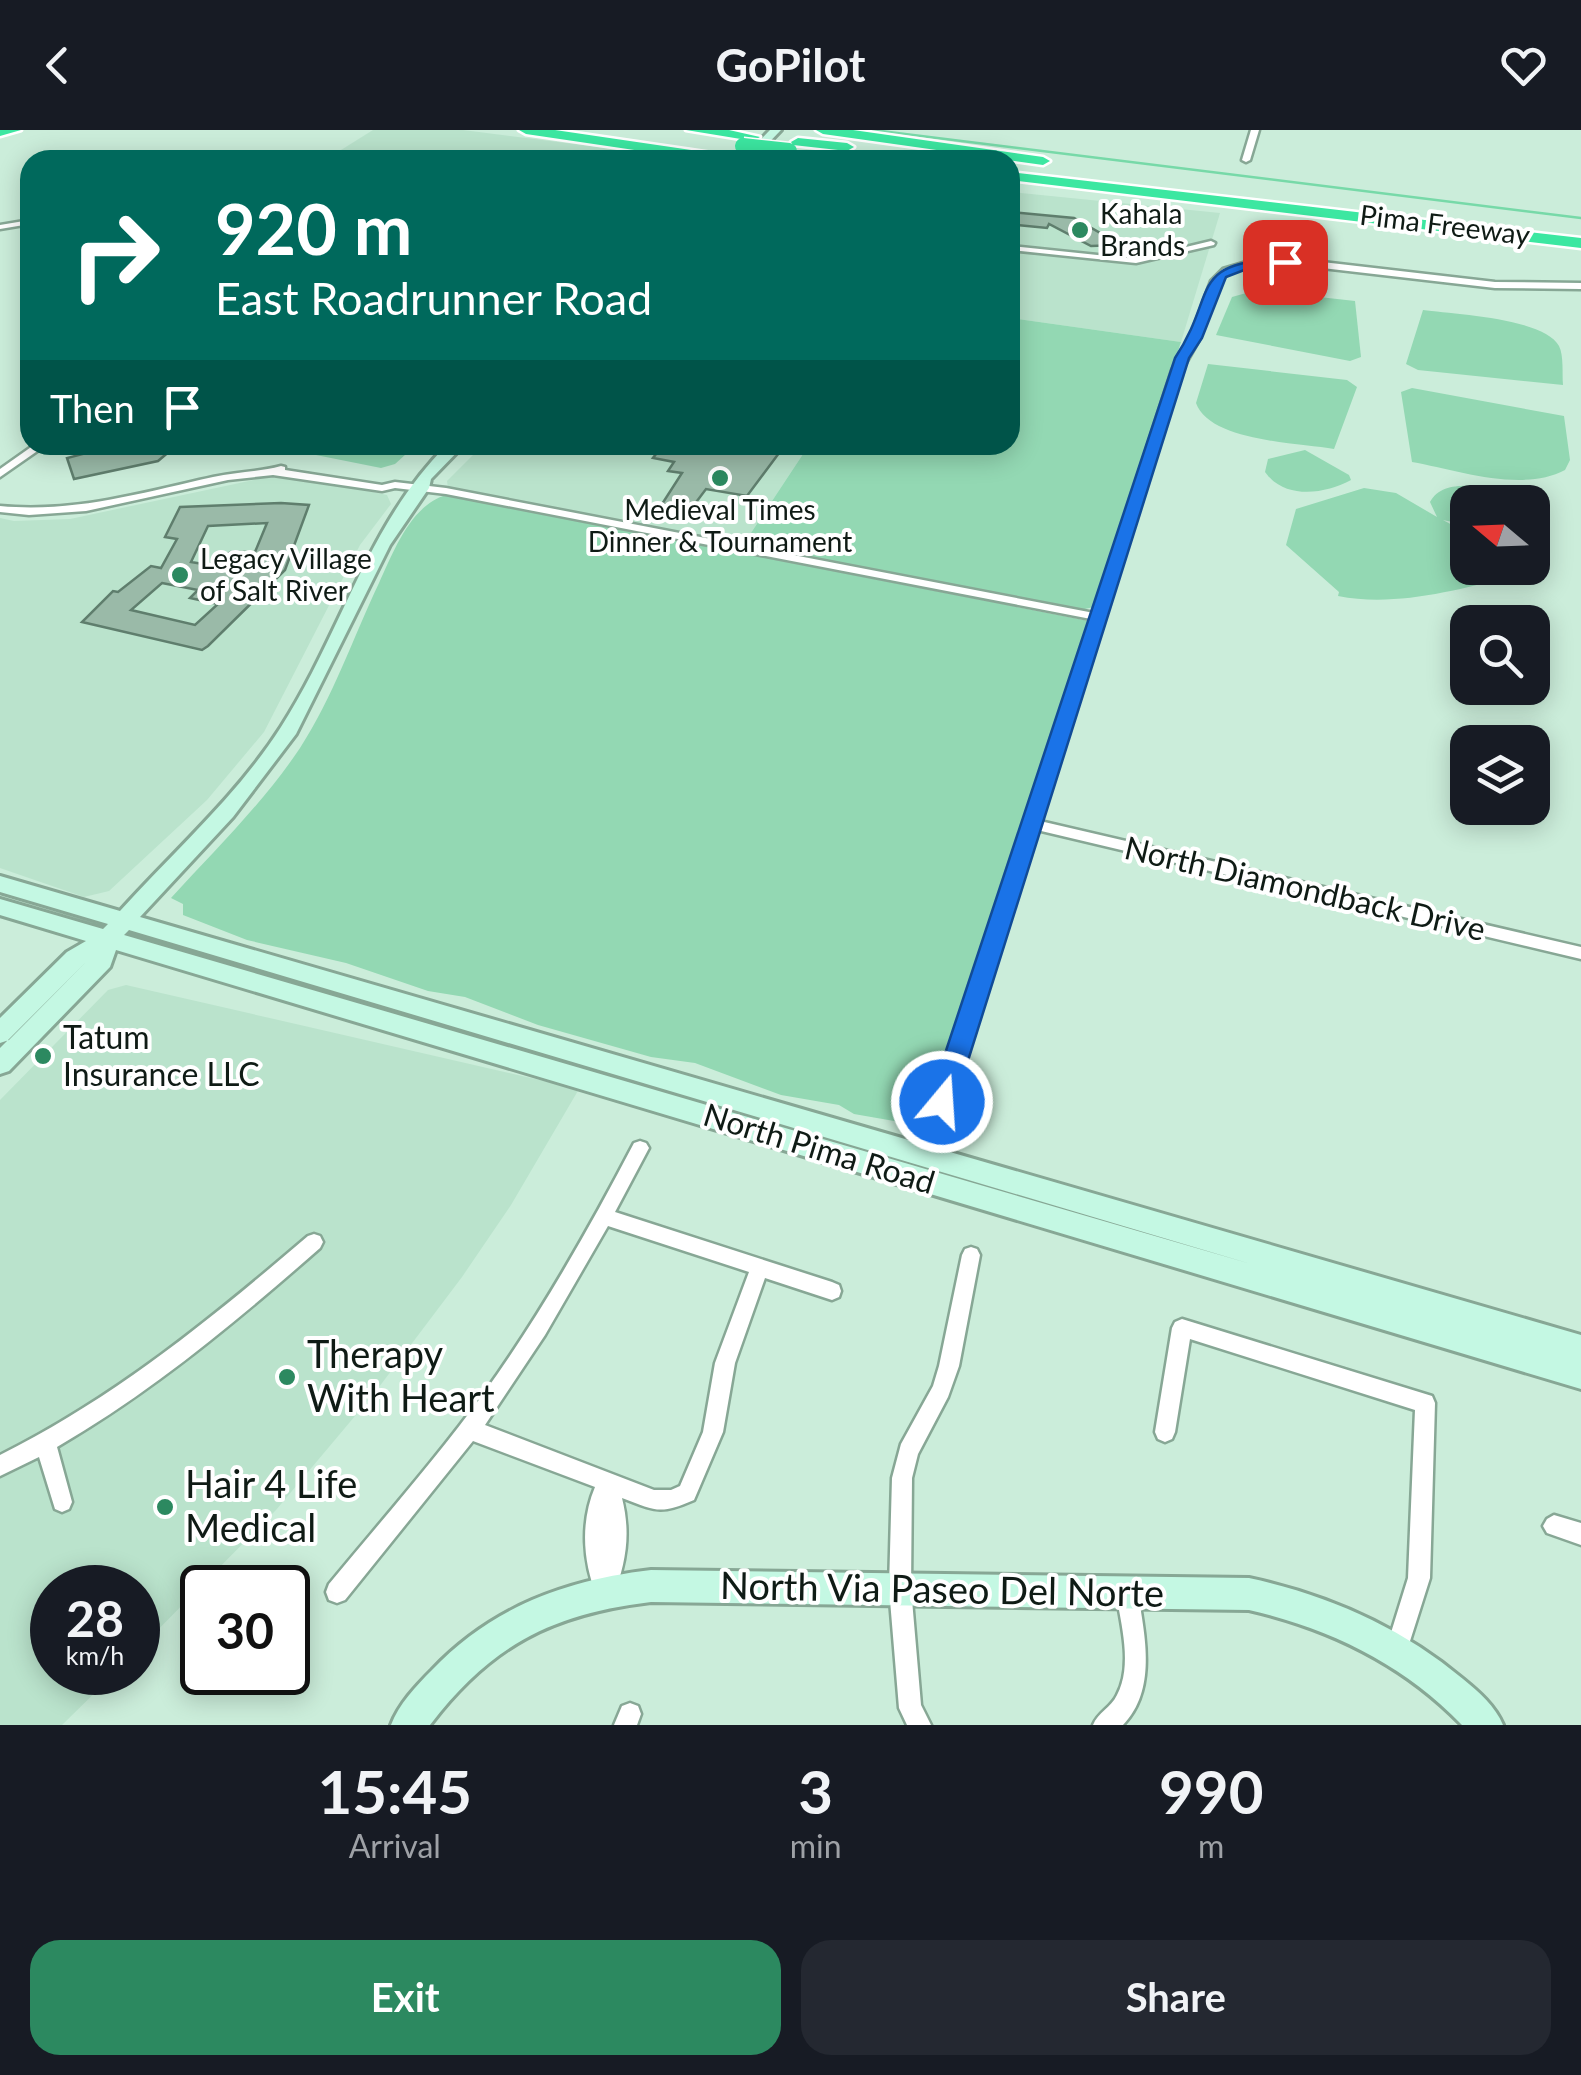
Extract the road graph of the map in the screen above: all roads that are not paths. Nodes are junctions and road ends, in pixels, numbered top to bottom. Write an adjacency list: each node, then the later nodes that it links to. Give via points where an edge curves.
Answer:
1 (14, 130): 8 (highway)
2 (526, 130): 11 (highway)
3 (602, 130): 10 (highway)
4 (693, 130): 10 (highway)
5 (776, 130): 10 (main road)
6 (823, 130): 14 (highway)
7 (1255, 130): 16 (street)
8 (0, 132)
9 (793, 141): 10 (highway, bridge); 12 (highway); 13 (highway)
10 (747, 148)
11 (663, 150)
12 (828, 150)
13 (872, 150)
14 (968, 150)
15 (1020, 157): 17 (highway)
16 (1246, 160)
17 (1069, 164)
18 (1020, 167): 22 (highway, Pima Freeway)
19 (1116, 171): 22 (highway)
20 (1020, 177): 22 (highway, Pima Freeway)
21 (1020, 187): 22 (highway)
22 (1344, 208): 23 (highway, Pima Freeway); 25 (highway, Pima Freeway)
23 (1581, 232)
24 (1212, 243): 26 (street, via 1136,261)
25 (1581, 243)
26 (1020, 249)
27 (1581, 286): 34 (street, via 1476,284 1306,263 1226,271 1177,370)
28 (27, 455): 31 (street)
29 (446, 455): 32 (main road, via 423,478)
30 (463, 455): 32 (main road)
31 (0, 474)
32 (422, 488): 33 (street, via 275,472 90,507); 34 (street); 38 (main road, via 371,560 281,742)
33 (0, 509)
34 (1098, 617): 35 (street)
35 (1030, 824): 39 (street, North Diamondback Drive); 43 (street)
36 (0, 884): 38 (main road, North Pima Road)
37 (0, 907): 38 (main road, North Pima Road)
38 (116, 929): 40 (main road, via 75,958); 41 (main road, via 102,961); 43 (main road, North Pima Road); 50 (main road, North Pima Road)
39 (1581, 953)
40 (0, 1033)
41 (0, 1064)
42 (640, 1148): 44 (street)
43 (925, 1158): 49 (main road, North Pima Road)
44 (605, 1217): 47 (street); 51 (street)
45 (314, 1242): 53 (street, via 181,1357)
46 (971, 1255): 59 (street, via 941,1390 904,1465)
47 (760, 1268): 48 (street); 55 (street, via 725,1363 713,1432 687,1493 654,1500)
48 (832, 1291)
49 (1581, 1349)
50 (1581, 1375)
51 (469, 1430): 55 (street); 61 (street)
52 (1165, 1432): 63 (street, via 1182,1328 1425,1403 1418,1578)
53 (46, 1444): 54 (street); 56 (street)
54 (0, 1466)
55 (607, 1483): 60 (street, via 617,1509 618,1559)
56 (62, 1502)
57 (1554, 1526): 58 (street)
58 (1581, 1534)
59 (900, 1588): 60 (main road, North Via Paseo Del Norte); 62 (main road, North Via Paseo Del Norte); 65 (street, via 910,1708)
60 (605, 1589): 64 (main road, North Via Paseo Del Norte, via 553,1604 504,1630 440,1682)
61 (337, 1592)
62 (1126, 1593): 63 (main road, North Via Paseo Del Norte, via 1281,1600 1334,1618); 66 (street, via 1134,1640 1132,1688 1122,1710)
63 (1396, 1652): 67 (main road, North Via Paseo Del Norte)
64 (408, 1725)
65 (920, 1725)
66 (1104, 1725)
67 (1486, 1725)

